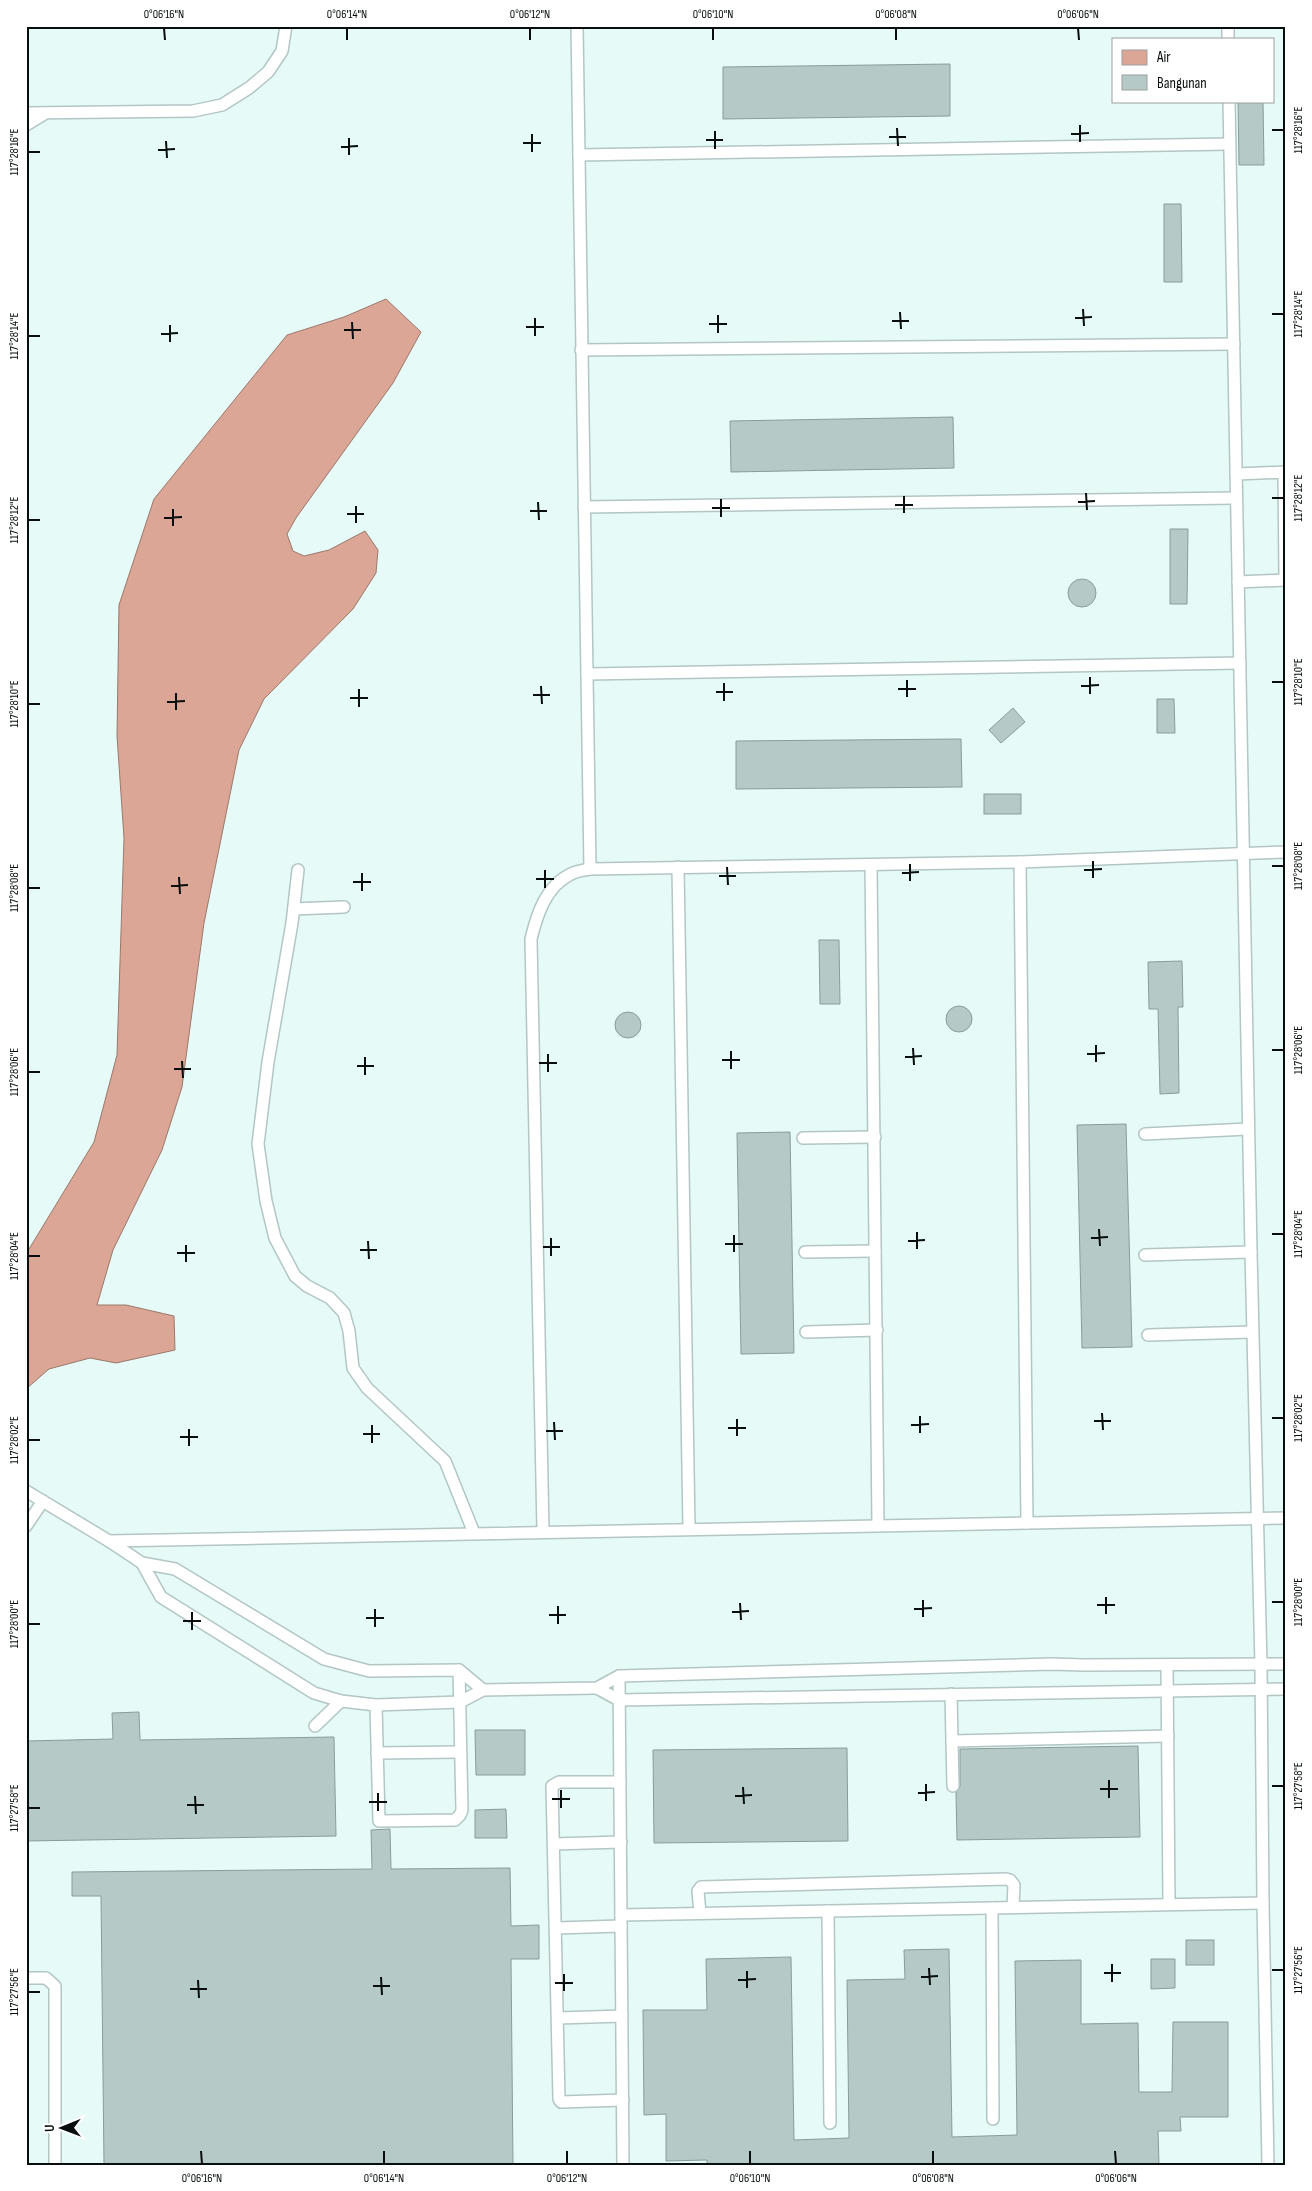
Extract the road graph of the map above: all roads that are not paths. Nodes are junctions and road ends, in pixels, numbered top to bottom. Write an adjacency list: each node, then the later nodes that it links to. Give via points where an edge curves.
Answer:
1 (286, 26): 5 (lane, via 282,50 268,72 222,105 193,111)
2 (577, 26): 8 (lane)
3 (1229, 102): 7 (lane)
4 (26, 113): 5 (lane)
5 (46, 113): 6 (lane)
6 (26, 125)
7 (1229, 144): 8 (lane); 9 (lane)
8 (579, 155): 10 (lane)
9 (1234, 344): 10 (lane); 12 (lane)
10 (581, 350): 14 (lane)
11 (1285, 472): 12 (lane); 15 (lane)
12 (1236, 474): 13 (lane)
13 (1235, 498): 14 (lane); 16 (lane)
14 (584, 507): 18 (lane)
15 (1285, 580): 16 (lane)
16 (1238, 582): 17 (lane)
17 (1240, 664): 18 (lane); 20 (lane)
18 (587, 674): 24 (lane)
19 (1286, 852): 20 (lane)
20 (1243, 853): 21 (lane); 28 (lane)
21 (1020, 862): 22 (lane); 44 (lane)
22 (871, 865): 23 (lane); 30 (lane)
23 (678, 867): 24 (lane); 47 (lane)
24 (590, 869): 48 (lane, via 570,874 550,891 537,916 531,939)
25 (298, 870): 27 (lane)
26 (344, 907): 27 (lane)
27 (294, 908): 49 (lane, via 258,1144 275,1238 295,1276 330,1298 344,1313 354,1368 367,1388 445,1461)
28 (1248, 1129): 29 (lane); 34 (lane)
29 (1145, 1134)
30 (876, 1136): 31 (lane); 33 (lane)
31 (803, 1138)
32 (806, 1252): 33 (lane)
33 (875, 1252): 36 (lane)
34 (1251, 1252): 35 (lane); 38 (lane)
35 (1145, 1255)
36 (876, 1330): 37 (lane); 45 (lane)
37 (806, 1332)
38 (1252, 1332): 39 (lane); 42 (lane)
39 (1148, 1335)
40 (26, 1492): 41 (lane)
41 (42, 1502): 46 (lane); 50 (lane)
42 (1257, 1518): 43 (lane); 44 (lane); 54 (lane)
43 (1286, 1518)
44 (1027, 1523): 45 (lane)
45 (878, 1525): 47 (lane)
46 (26, 1526)
47 (689, 1528): 48 (lane)
48 (543, 1531): 49 (lane)
49 (474, 1533): 50 (lane)
50 (109, 1541): 51 (lane)
51 (142, 1563): 55 (lane, via 175,1569 324,1658 369,1671); 64 (lane, via 161,1598 314,1692)
52 (1286, 1664): 54 (lane)
53 (1167, 1665): 54 (lane); 56 (lane, via 1052,1664); 61 (lane)
54 (1261, 1665): 58 (lane)
55 (459, 1670): 60 (lane); 65 (lane)
56 (619, 1676): 57 (lane); 63 (lane)
57 (597, 1688): 60 (lane); 63 (lane)
58 (1262, 1689): 59 (lane); 61 (lane); 76 (lane)
59 (1286, 1689)
60 (483, 1690): 65 (lane)
61 (1167, 1691): 62 (lane); 68 (lane)
62 (951, 1694): 63 (lane); 69 (lane)
63 (619, 1700): 72 (lane)
64 (341, 1701): 66 (lane); 67 (lane)
65 (460, 1702): 66 (lane); 70 (lane)
66 (376, 1705): 71 (lane)
67 (315, 1726)
68 (1168, 1736): 69 (lane); 77 (lane)
69 (952, 1741): 73 (lane)
70 (460, 1752): 71 (lane); 71 (lane, via 460,1816 455,1820 379,1821)
71 (377, 1753)
72 (620, 1782): 74 (lane); 75 (lane, via 554,1783)
73 (953, 1786)
74 (621, 1842): 75 (lane); 82 (lane)
75 (554, 1844): 83 (lane)
76 (1263, 1902): 77 (lane); 92 (lane)
77 (1169, 1904): 78 (lane)
78 (1013, 1906): 79 (lane); 81 (lane, via 1014,1885 1006,1879 701,1887 698,1892)
79 (992, 1908): 80 (lane); 88 (lane)
80 (828, 1911): 81 (lane); 89 (lane)
81 (700, 1913): 82 (lane)
82 (621, 1920): 83 (lane); 85 (lane)
83 (556, 1928): 86 (lane)
84 (26, 1978): 90 (lane, via 46,1978 55,1986)
85 (622, 2016): 86 (lane); 87 (lane)
86 (558, 2018): 87 (lane, via 561,2102)
87 (623, 2100): 91 (lane)
88 (993, 2119)
89 (830, 2123)
90 (55, 2165)
91 (624, 2165)
92 (1268, 2165)

